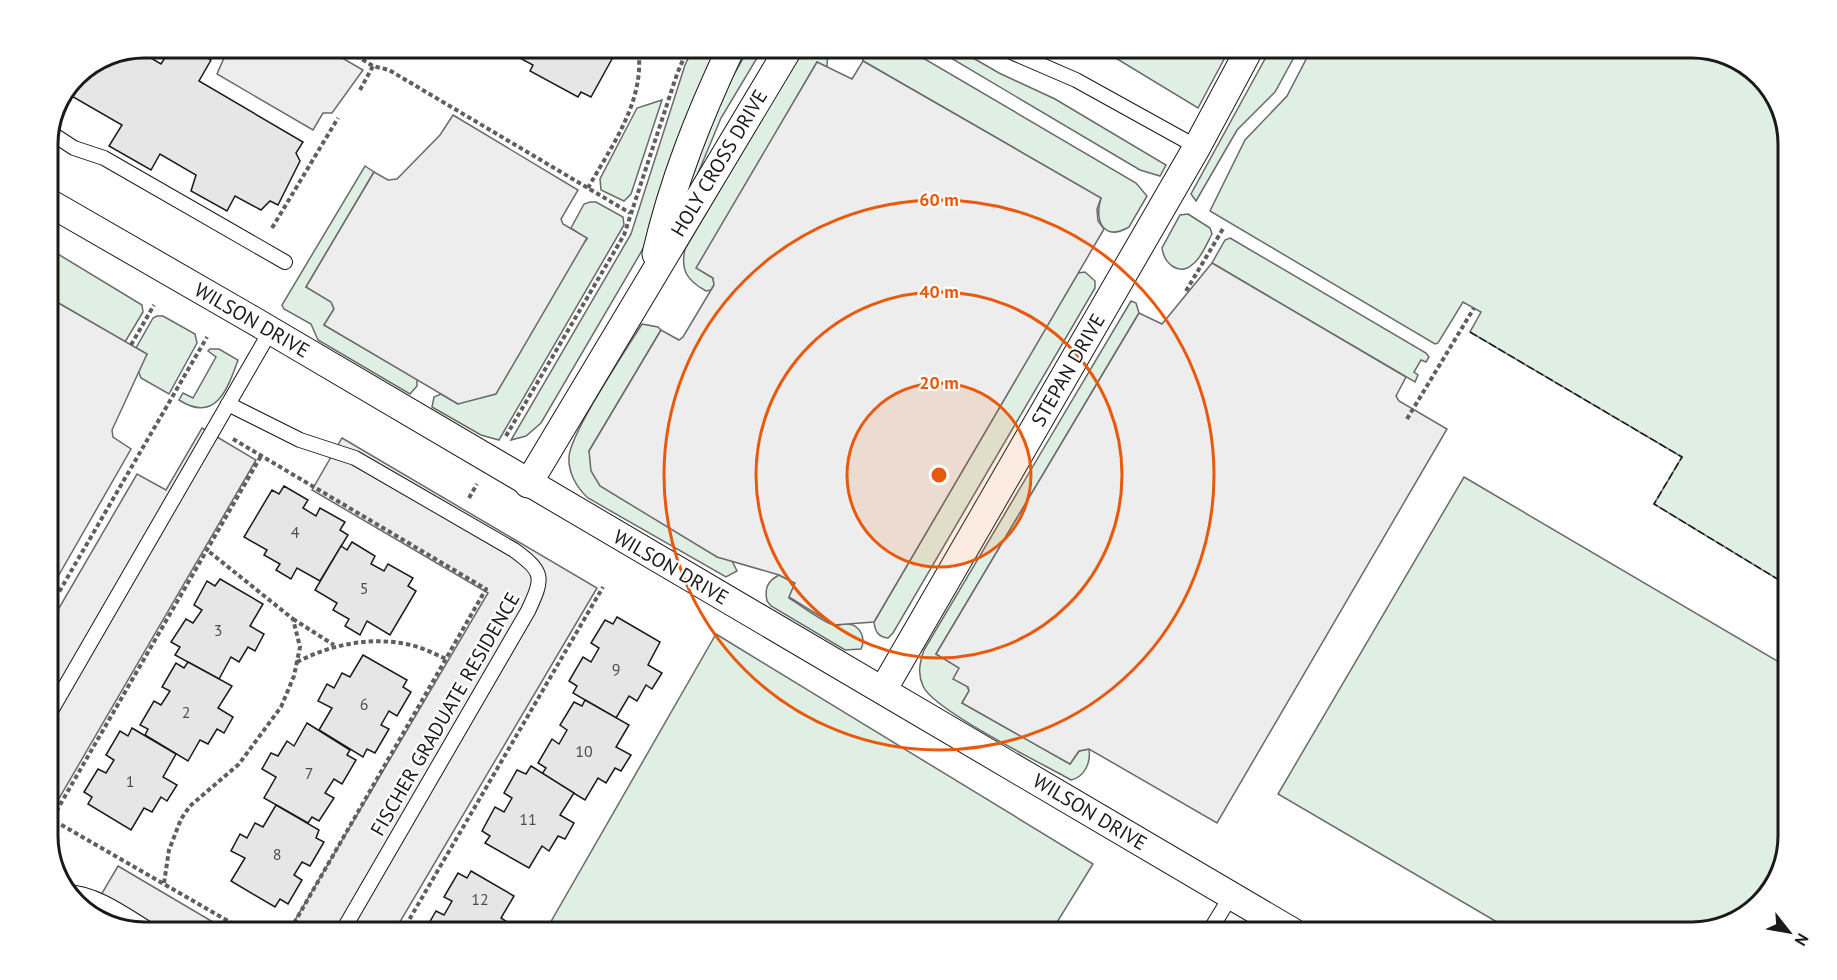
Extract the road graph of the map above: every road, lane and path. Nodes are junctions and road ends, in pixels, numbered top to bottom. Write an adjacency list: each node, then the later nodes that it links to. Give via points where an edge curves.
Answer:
1 (360, 58): 8 (path)
2 (639, 58): 13 (path, via 640,71 629,113)
3 (684, 58): 15 (path)
4 (726, 58): 19 (street, HOLY CROSS DRIVE, via 696,123 666,210)
5 (783, 58): 19 (street, HOLY CROSS DRIVE)
6 (1024, 58): 12 (lane, via 1076,81)
7 (1245, 58): 12 (street, STEPAN DRIVE)
8 (374, 66): 9 (path); 13 (path, via 389,70)
9 (360, 90)
10 (338, 118): 17 (path)
11 (59, 139): 18 (lane, via 104,158)
12 (1197, 147): 40 (street, STEPAN DRIVE)
13 (588, 188): 15 (path)
14 (59, 208): 23 (street, WILSON DRIVE)
15 (630, 213): 30 (path, via 624,235)
16 (1224, 227): 20 (path)
17 (268, 234)
18 (285, 262)
19 (650, 279): 31 (street, HOLY CROSS DRIVE)
20 (1186, 291)
21 (154, 306): 25 (path)
22 (1474, 308): 27 (path)
23 (271, 330): 26 (lane); 30 (street, WILSON DRIVE)
24 (207, 337): 35 (path)
25 (131, 345)
26 (228, 404): 28 (lane); 32 (lane, FISCHER GRADUATE RESIDENCE, via 300,440 355,458)
27 (1407, 419)
28 (214, 428): 29 (path); 41 (lane)
29 (261, 456): 33 (path); 38 (path, via 486,589)
30 (491, 461): 31 (street, WILSON DRIVE); 32 (path)
31 (528, 484): 40 (street, WILSON DRIVE)
32 (458, 518): 50 (lane, FISCHER GRADUATE RESIDENCE, via 534,565 540,574 539,587)
33 (207, 550): 36 (path); 42 (path)
34 (603, 587): 51 (path)
35 (59, 592)
36 (293, 619): 37 (path); 39 (path, via 300,647)
37 (334, 646): 38 (path, via 376,642 411,645); 39 (path)
38 (446, 659): 49 (path)
39 (297, 662): 44 (path, via 281,707 238,764 190,806 181,819 169,850)
40 (883, 690): 46 (street, WILSON DRIVE)
41 (59, 698)
42 (59, 807)
43 (59, 824): 44 (path)
44 (164, 883): 48 (path)
45 (83, 895): 47 (lane)
46 (1231, 896): 52 (lane); 53 (street, WILSON DRIVE)
47 (135, 921)
48 (230, 922)
49 (295, 922)
50 (348, 922)
51 (408, 922)
52 (1215, 922)
53 (1276, 922)

